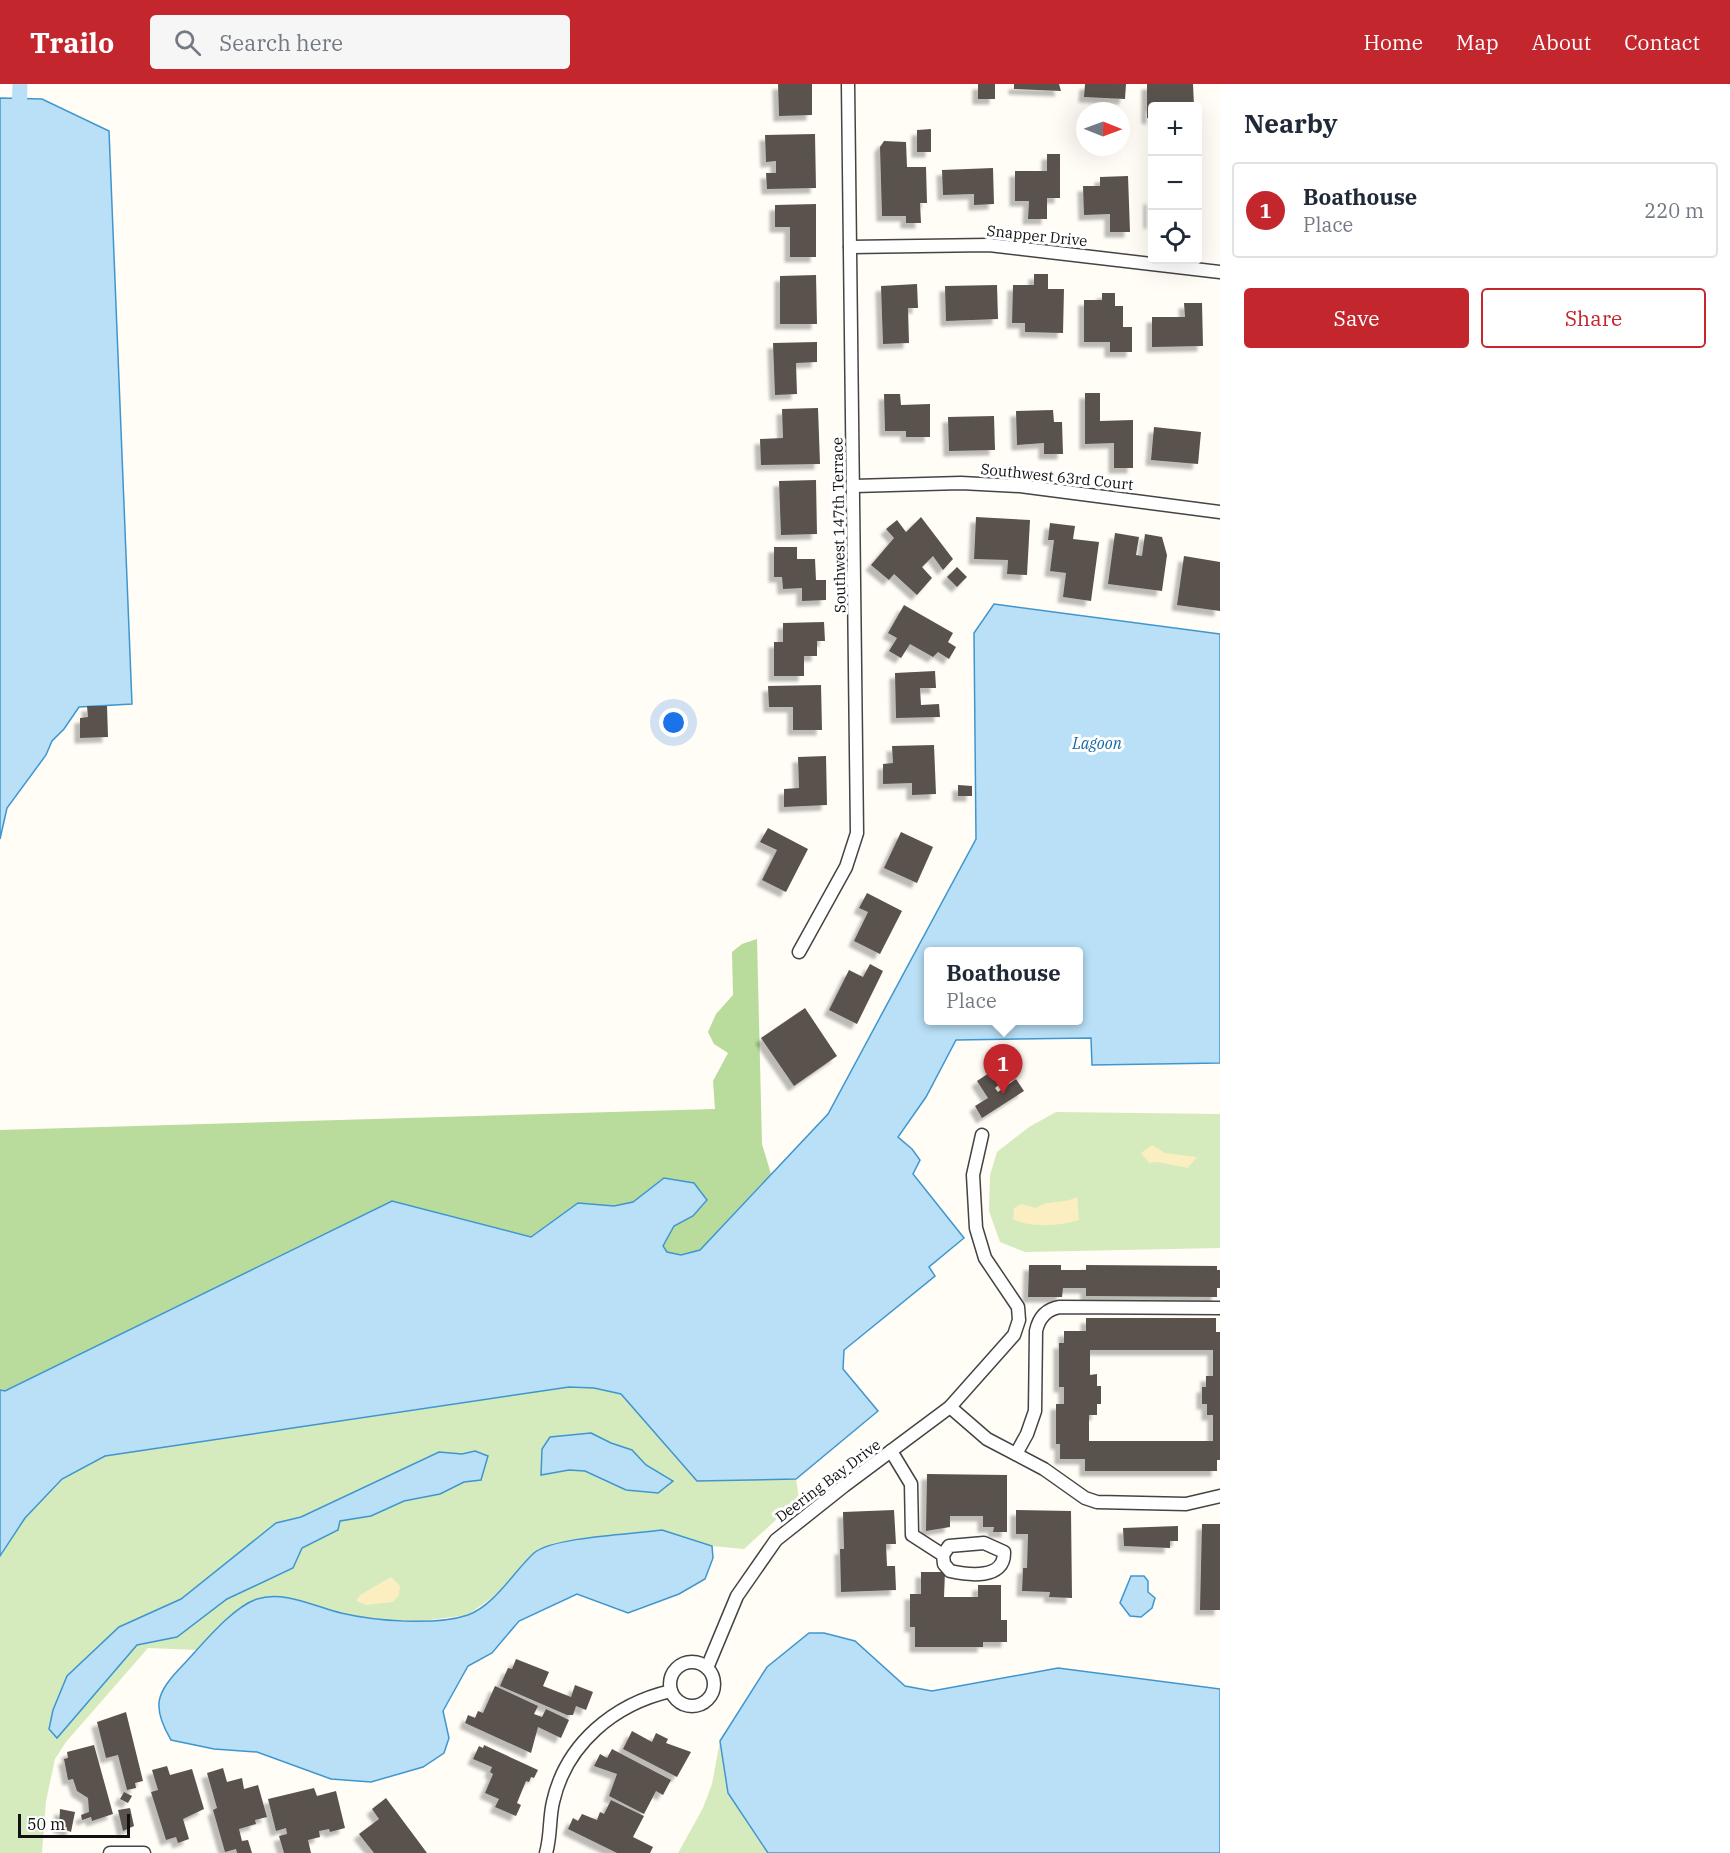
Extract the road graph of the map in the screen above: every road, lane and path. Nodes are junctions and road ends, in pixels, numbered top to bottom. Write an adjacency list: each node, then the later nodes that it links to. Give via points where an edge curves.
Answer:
1 (848, 84): 2 (street, Southwest 147th Terrace)
2 (850, 247): 3 (street, Snapper Drive, via 989,245); 4 (street, Southwest 147th Terrace)
3 (1220, 272)
4 (854, 486): 5 (street, Southwest 63rd Court, via 1020,486); 6 (street, Southwest 147th Terrace, via 857,833 846,867)
5 (1220, 512)
6 (799, 952)
7 (982, 1135): 9 (street, Deering Bay Drive, via 973,1175 979,1244 992,1271 1015,1302 1019,1320 1010,1341)
8 (1220, 1308): 11 (street, via 1049,1310 1036,1331 1032,1422)
9 (950, 1407): 10 (street, Deering Bay Drive); 11 (street, via 976,1431)
10 (891, 1451): 13 (street, via 910,1484 912,1535); 14 (street, Deering Bay Drive, via 768,1549 732,1604)
11 (1016, 1454): 12 (street, via 1097,1502 1186,1504)
12 (1220, 1496)
13 (943, 1554): 13 (street, via 950,1571 964,1575 988,1573 1004,1561 1004,1552 984,1543 949,1546)
14 (707, 1668): 15 (street, via 695,1662 681,1664 672,1674); 15 (street, Deering Bay Drive, via 714,1688 706,1701 684,1705)
15 (671, 1691): 18 (street, via 620,1710 575,1752 553,1801)
16 (110, 1853): 17 (street)
17 (144, 1853)
18 (546, 1853)

